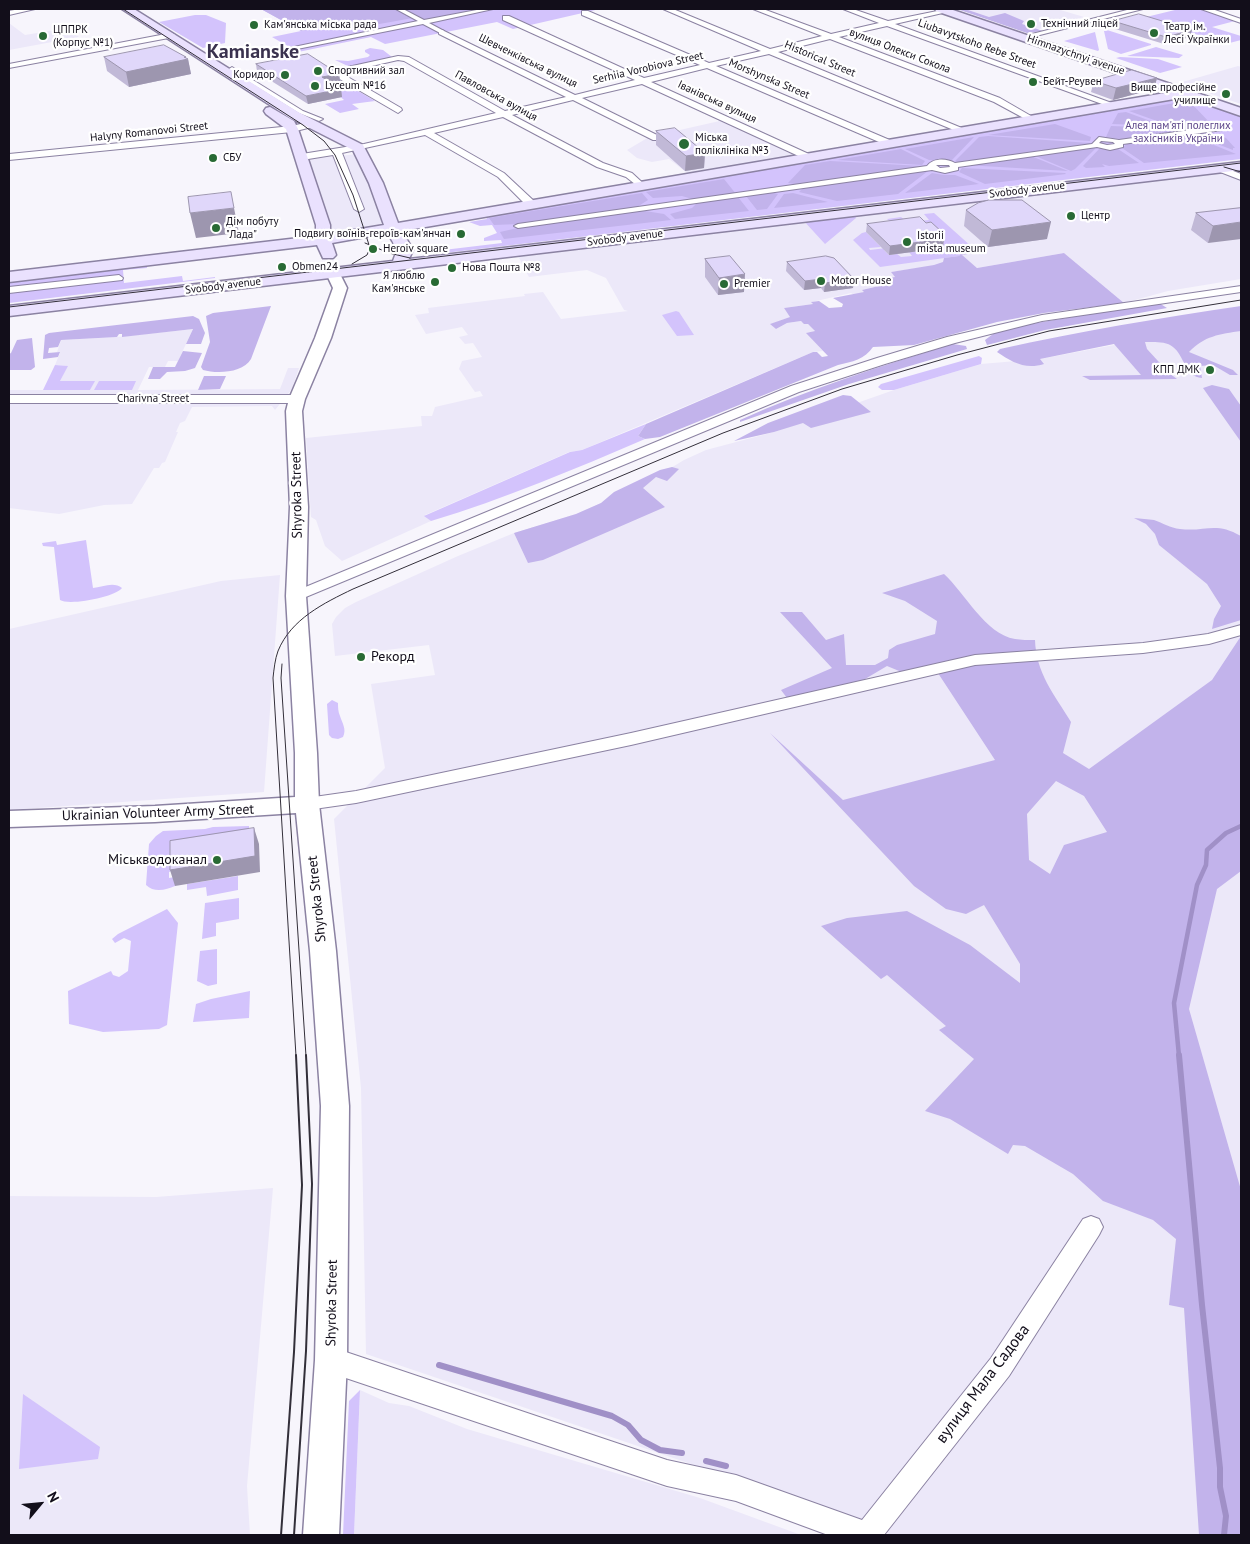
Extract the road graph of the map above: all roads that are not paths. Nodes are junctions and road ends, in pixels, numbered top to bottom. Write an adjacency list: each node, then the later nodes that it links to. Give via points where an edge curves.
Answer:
1 (31, 9): 12 (street)
2 (113, 9): 22 (main road)
3 (127, 9): 19 (main road)
4 (399, 9): 15 (street)
5 (490, 9): 15 (street)
6 (667, 9): 24 (street, Historical Street)
7 (757, 9): 20 (street, вулиця Олекси Сокола)
8 (846, 9): 17 (street, Liubavytskoho Rebe Street)
9 (942, 9): 17 (street, Serhiia Vorobiova Street); 21 (main road, Himnazychnyi avenue)
10 (1139, 9): 21 (street)
11 (1205, 9): 16 (street)
12 (9, 13)
13 (585, 13): 26 (street, Morshynska Street)
14 (506, 18): 29 (street, Іванівська вулиця)
15 (425, 21): 18 (street); 23 (street)
16 (1241, 21)
17 (887, 23): 20 (street, Serhiia Vorobiova Street); 32 (street, Liubavytskoho Rebe Street)
18 (442, 32): 31 (street, Шевченківська вулиця)
19 (171, 35): 22 (street); 37 (main road)
20 (830, 37): 24 (street, Serhiia Vorobiova Street); 36 (street, вулиця Олекси Сокола, via 997,100)
21 (1024, 37): 30 (main road, Himnazychnyi avenue)
22 (158, 38): 25 (street); 39 (main road, via 289,124)
23 (292, 48)
24 (772, 50): 26 (street, Serhiia Vorobiova Street); 40 (street, Historical Street)
25 (9, 66)
26 (708, 66): 29 (street, Serhiia Vorobiova Street); 43 (street, Morshynska Street)
27 (241, 67): 28 (street, via 319,119 301,112)
28 (232, 68)
29 (644, 81): 31 (street, Serhiia Vorobiova Street); 48 (street, Іванівська вулиця)
30 (1189, 94): 32 (main road); 34 (main road, Himnazychnyi avenue)
31 (576, 97): 35 (street, Serhiia Vorobiova Street); 42 (street, Шевченківська вулиця)
32 (1116, 106): 36 (main road)
33 (398, 110): 35 (street, Павловська вулиця, via 334,72 406,59)
34 (1241, 112)
35 (504, 114): 41 (street, Serhiia Vorobiova Street); 52 (street, Павловська вулиця, via 600,165 629,175)
36 (1034, 120): 40 (main road)
37 (313, 124): 39 (street, Halyny Romanovoi Street); 44 (main road)
38 (1219, 128): 55 (street, via 1118,142 1120,145 1114,147 1097,145 954,165 955,168 949,171 932,168)
39 (292, 130): 46 (street, Halyny Romanovoi Street); 47 (main road)
40 (964, 131): 43 (main road)
41 (426, 132): 44 (street, Serhiia Vorobiova Street); 53 (street, via 501,175)
42 (656, 138)
43 (889, 143): 48 (main road)
44 (358, 148): 45 (street, Serhiia Vorobiova Street); 56 (main road, via 376,183)
45 (336, 153): 47 (street, Serhiia Vorobiova Street); 54 (street)
46 (9, 157)
47 (302, 157): 57 (main road, via 323,225)
48 (808, 157): 52 (main road)
49 (1241, 166): 50 (main road, Svobody avenue)
50 (1218, 168): 51 (street); 58 (main road, Svobody avenue)
51 (1241, 177)
52 (640, 185): 53 (main road)
53 (530, 204): 56 (main road)
54 (359, 209)
55 (518, 226)
56 (392, 227): 57 (main road); 58 (main road, via 405,250)
57 (323, 240): 59 (main road); 60 (main road)
58 (398, 265): 59 (main road, Svobody avenue)
59 (333, 273): 64 (main road, Svobody avenue); 66 (street, Shyroka Street, via 340,288)
60 (9, 277)
61 (118, 278): 63 (street)
62 (1241, 289): 67 (street, via 1042,318 951,340 872,364 795,390)
63 (9, 290)
64 (9, 312)
65 (9, 399): 66 (street, Charivna Street)
66 (297, 399): 67 (street, Shyroka Street, via 294,411 299,507)
67 (296, 596): 69 (street, Shyroka Street)
68 (1241, 630): 69 (street, via 1192,644 975,660 631,740 356,797)
69 (307, 804): 70 (street, Ukrainian Volunteer Army Street); 72 (street, Shyroka Street, via 335,1106)
70 (9, 819)
71 (1091, 1227): 74 (street, вулиця Мала Садова, via 1000,1367)
72 (331, 1360): 73 (street, Shyroka Street); 74 (street, via 667,1473 736,1488)
73 (321, 1535)
74 (866, 1535)

